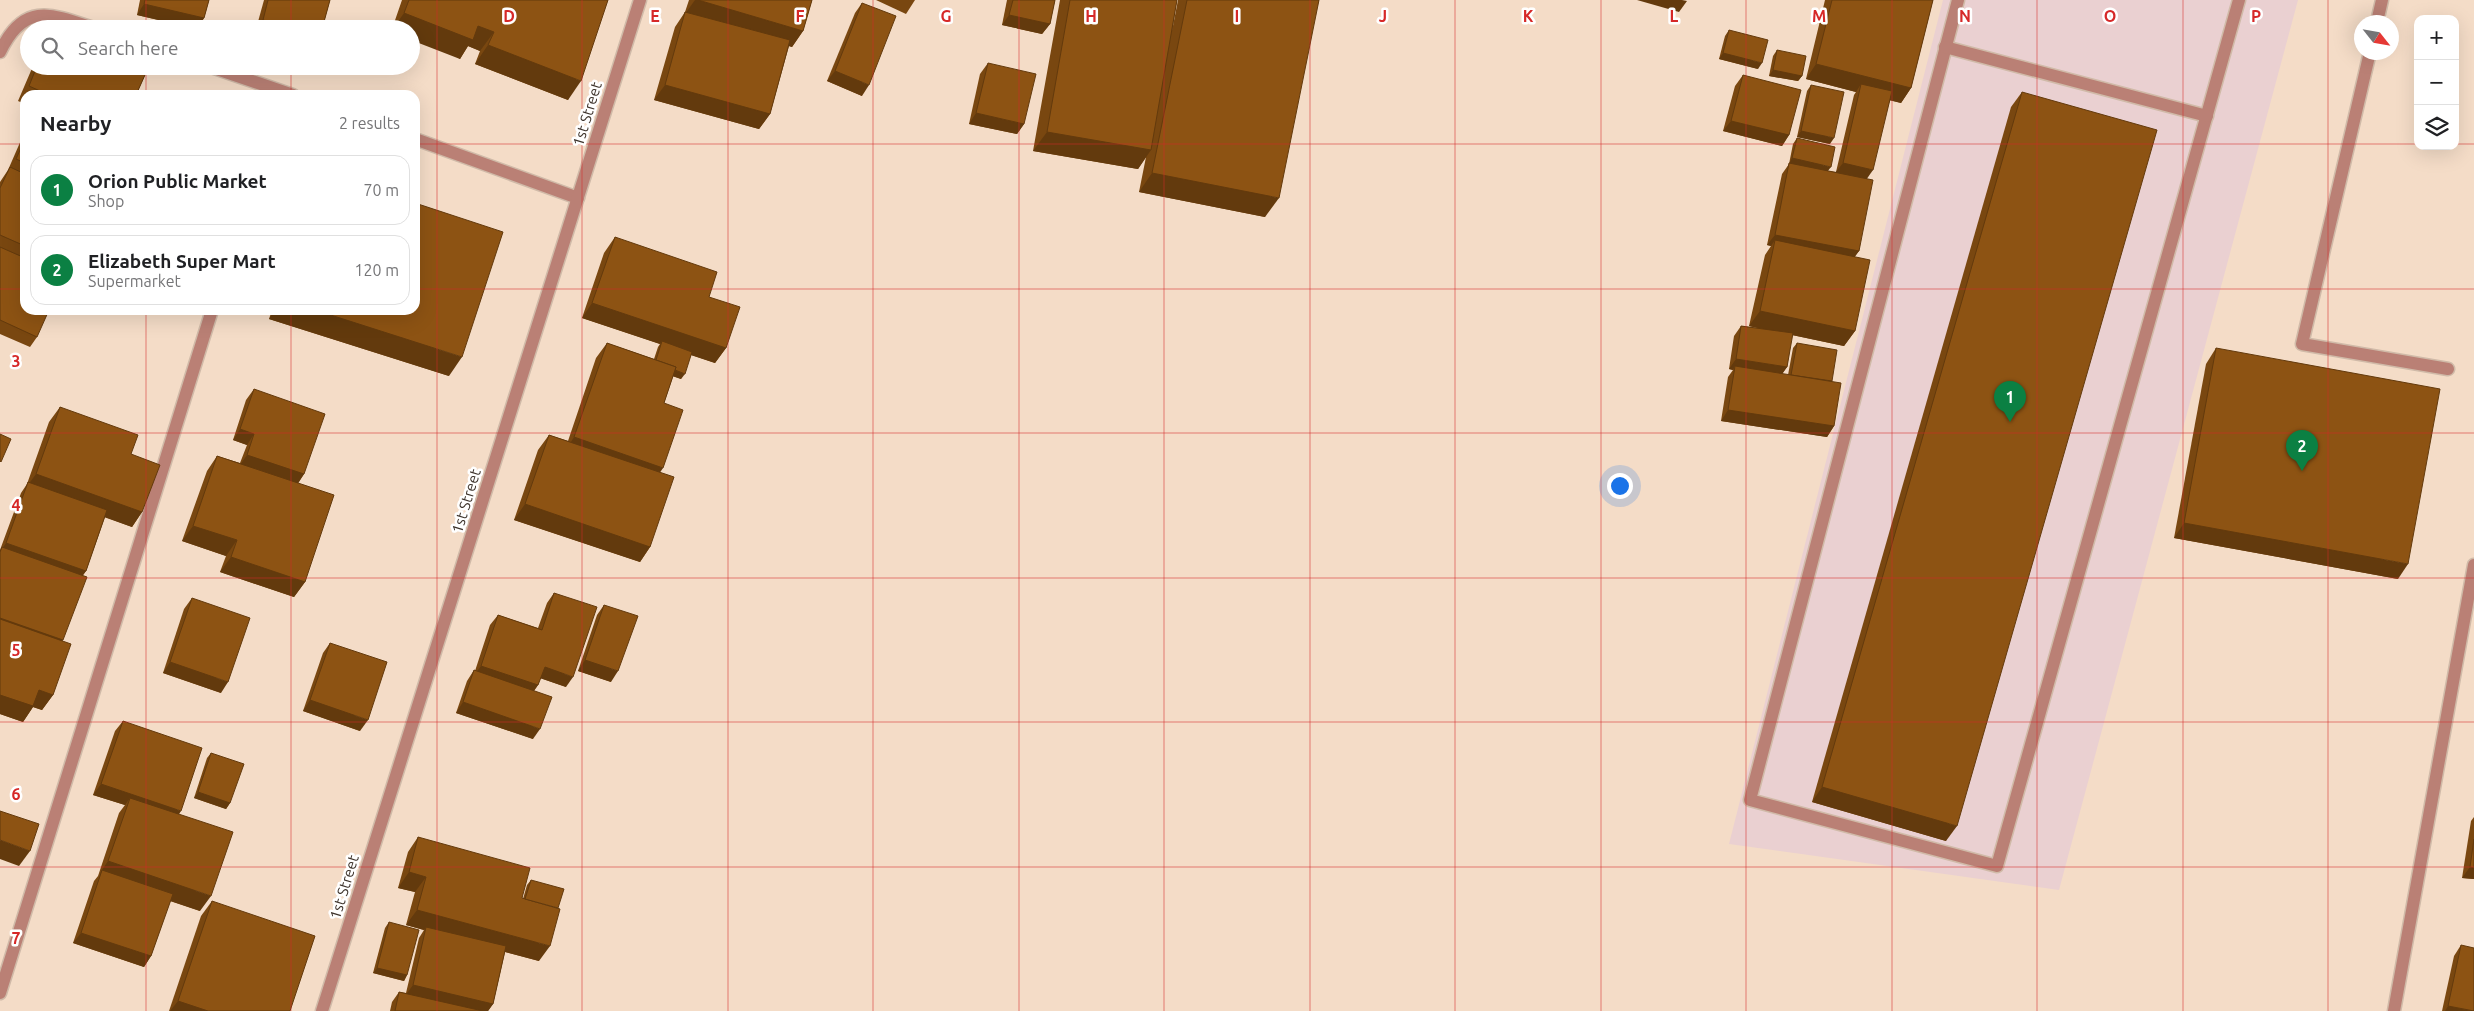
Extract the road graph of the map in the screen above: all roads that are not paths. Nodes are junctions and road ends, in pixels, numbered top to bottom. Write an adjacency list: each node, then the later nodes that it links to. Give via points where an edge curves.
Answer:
1 (640, 0): 16 (street, 1st Street)
2 (1958, 0): 9 (street)
3 (2239, 0): 14 (street)
4 (2382, 0): 5 (street)
5 (2379, 15)
6 (26, 20): 7 (street, via 56,15)
7 (70, 20)
8 (20, 22): 10 (street, via 7,36)
9 (1945, 47): 14 (street); 14 (street, via 1750,800 1997,866)
10 (0, 52)
11 (2368, 60): 18 (street, via 2302,344)
12 (232, 75): 13 (street)
13 (272, 90)
14 (2207, 116)
15 (420, 141): 16 (street)
16 (578, 198): 21 (street, 1st Street)
17 (210, 315): 20 (street)
18 (2448, 369)
19 (2474, 565): 22 (street)
20 (0, 993)
21 (322, 1011)
22 (2394, 1011)

